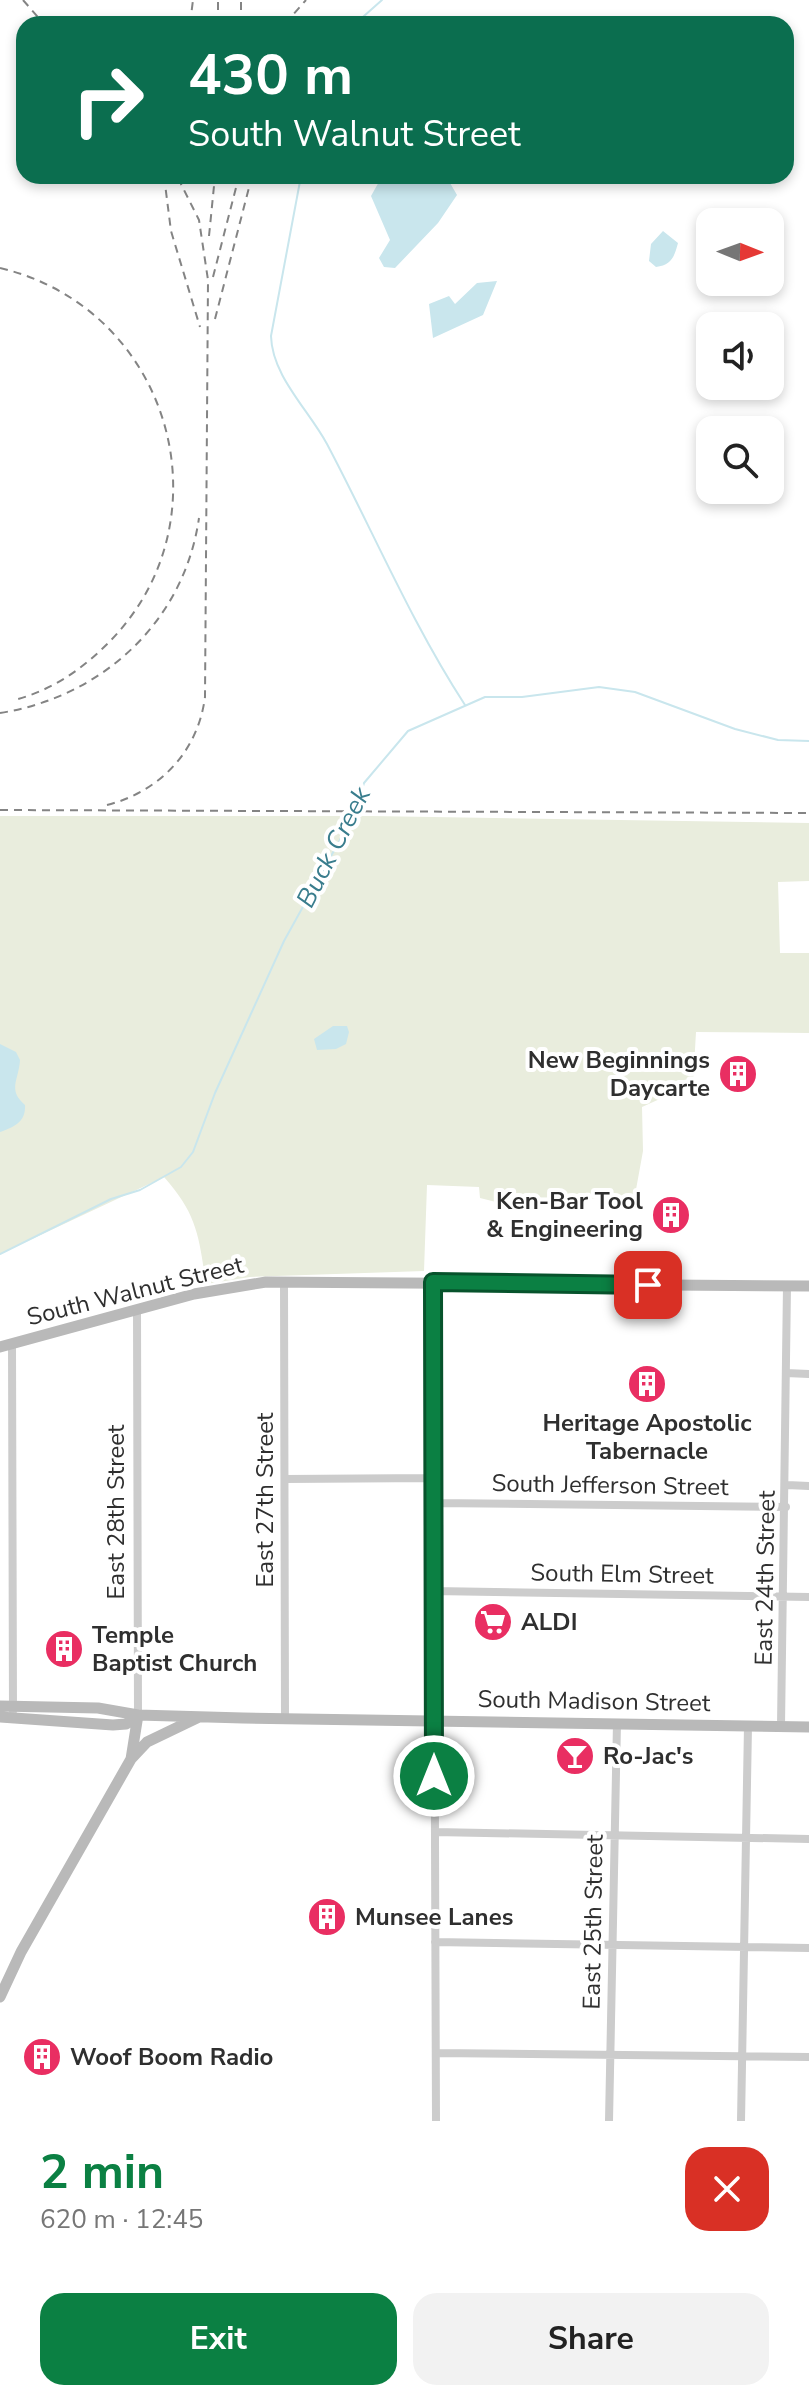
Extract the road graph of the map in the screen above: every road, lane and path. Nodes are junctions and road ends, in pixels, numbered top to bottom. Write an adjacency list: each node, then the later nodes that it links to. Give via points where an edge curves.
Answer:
1 (284, 1282): 2 (main road, South Walnut Street); 5 (main road, South Walnut Street, via 219,1288); 10 (street, East 27th Street)
2 (433, 1282): 3 (main road, South Walnut Street); 9 (street)
3 (787, 1286): 4 (main road, South Walnut Street); 7 (street, East 24th Street)
4 (809, 1286)
5 (137, 1310): 6 (main road, South Walnut Street); 20 (street, East 28th Street)
6 (6, 1345): 19 (street)
7 (786, 1373): 8 (street); 11 (street, East 24th Street)
8 (809, 1374)
9 (433, 1478): 10 (street); 13 (street)
10 (285, 1479): 22 (street, East 27th Street)
11 (787, 1485): 12 (street); 14 (street, East 24th Street)
12 (809, 1486)
13 (434, 1503): 14 (street, South Jefferson Street); 15 (street)
14 (786, 1507): 16 (street, East 24th Street)
15 (434, 1591): 16 (street, South Elm Street); 23 (street)
16 (785, 1597): 17 (street, South Elm Street); 26 (street, East 24th Street)
17 (809, 1597)
18 (0, 1706): 19 (main road, South Madison Street)
19 (9, 1714): 20 (main road, South Madison Street, via 117,1709)
20 (138, 1715): 21 (main road, South Madison Street); 28 (main road)
21 (199, 1717): 22 (main road, South Madison Street); 28 (main road, via 147,1742)
22 (285, 1718): 23 (main road, South Madison Street)
23 (434, 1720): 24 (main road, South Madison Street); 29 (street)
24 (617, 1723): 25 (main road, South Madison Street); 30 (street, East 25th Street)
25 (748, 1726): 26 (main road, South Madison Street); 31 (street)
26 (781, 1726): 27 (main road, South Madison Street)
27 (809, 1727)
28 (131, 1759): 37 (main road)
29 (435, 1832): 30 (street); 33 (street)
30 (615, 1835): 31 (street); 34 (street, East 25th Street)
31 (746, 1838): 32 (street); 35 (street)
32 (809, 1839)
33 (435, 1942): 34 (street); 38 (street)
34 (613, 1944): 35 (street); 39 (street, East 25th Street)
35 (744, 1947): 36 (street); 40 (street)
36 (809, 1948)
37 (0, 1997)
38 (436, 2053): 39 (street); 42 (street)
39 (611, 2055): 40 (street); 43 (street, East 25th Street)
40 (743, 2057): 41 (street); 44 (street)
41 (809, 2057)
42 (436, 2121)
43 (609, 2121)
44 (741, 2121)

